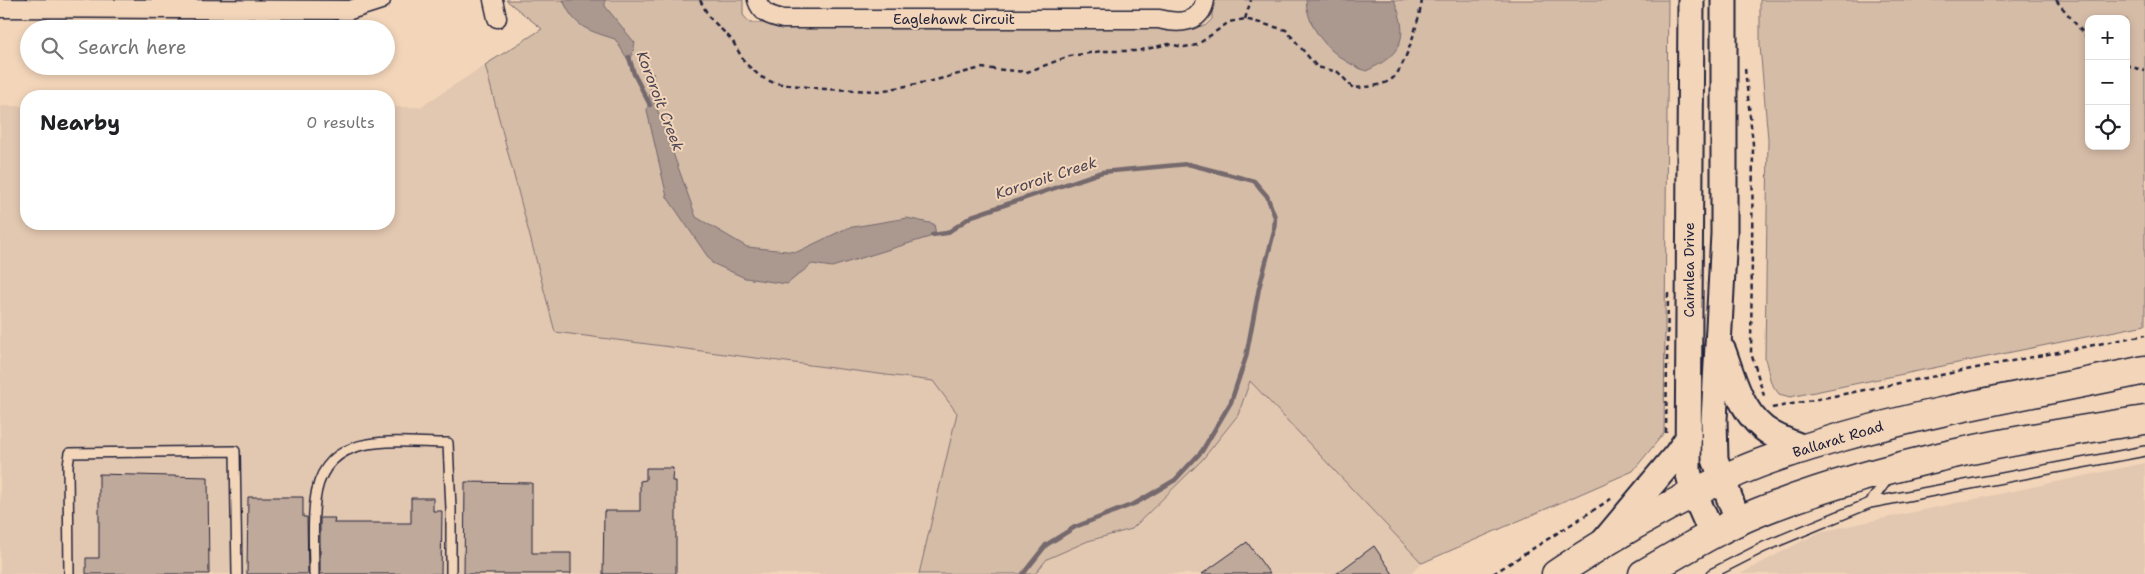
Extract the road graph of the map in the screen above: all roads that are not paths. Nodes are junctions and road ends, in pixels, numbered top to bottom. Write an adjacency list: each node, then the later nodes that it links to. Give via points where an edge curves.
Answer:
1 (381, 0): 9 (street, via 350,10)
2 (493, 0): 11 (street)
3 (757, 0): 12 (street, Eaglehawk Circuit, via 760,9 770,16 783,18)
4 (1195, 0): 12 (street, Eaglehawk Circuit, via 1184,12)
5 (1205, 0): 12 (street, Eaglehawk Circuit, via 1192,19 1184,22)
6 (1691, 0): 16 (street, Cairnlea Drive)
7 (1724, 0): 13 (street, via 1724,234)
8 (91, 4): 9 (street); 10 (street)
9 (263, 5)
10 (0, 8)
11 (497, 18)
12 (1159, 20)
13 (1720, 342): 17 (street, via 1740,398 1752,416 1772,434); 20 (street, via 1714,420 1715,453)
14 (2145, 370): 17 (highway, Ballarat Road, via 1884,424)
15 (2145, 420): 19 (highway, via 2066,432)
16 (1688, 438): 21 (street, Cairnlea Drive, via 1688,471); 25 (street)
17 (1804, 448): 20 (highway, Ballarat Road)
18 (2145, 451): 22 (lane)
19 (1895, 468): 22 (lane); 23 (highway, via 1808,494)
20 (1722, 481): 21 (highway, Ballarat Road); 23 (street)
21 (1694, 493): 24 (street, Cairnlea Drive); 25 (highway, Ballarat Road, via 1670,503)
22 (1870, 504): 32 (lane, via 1764,547)
23 (1738, 521): 24 (highway)
24 (1712, 534): 31 (highway)
25 (1603, 542): 30 (highway, Ballarat Road)
26 (69, 574): 27 (lane, via 70,453 236,451)
27 (237, 574)
28 (314, 574): 29 (lane, via 314,501 326,464 339,452 370,443 448,444)
29 (451, 574)
30 (1556, 574)
31 (1643, 574)
32 (1711, 574)

